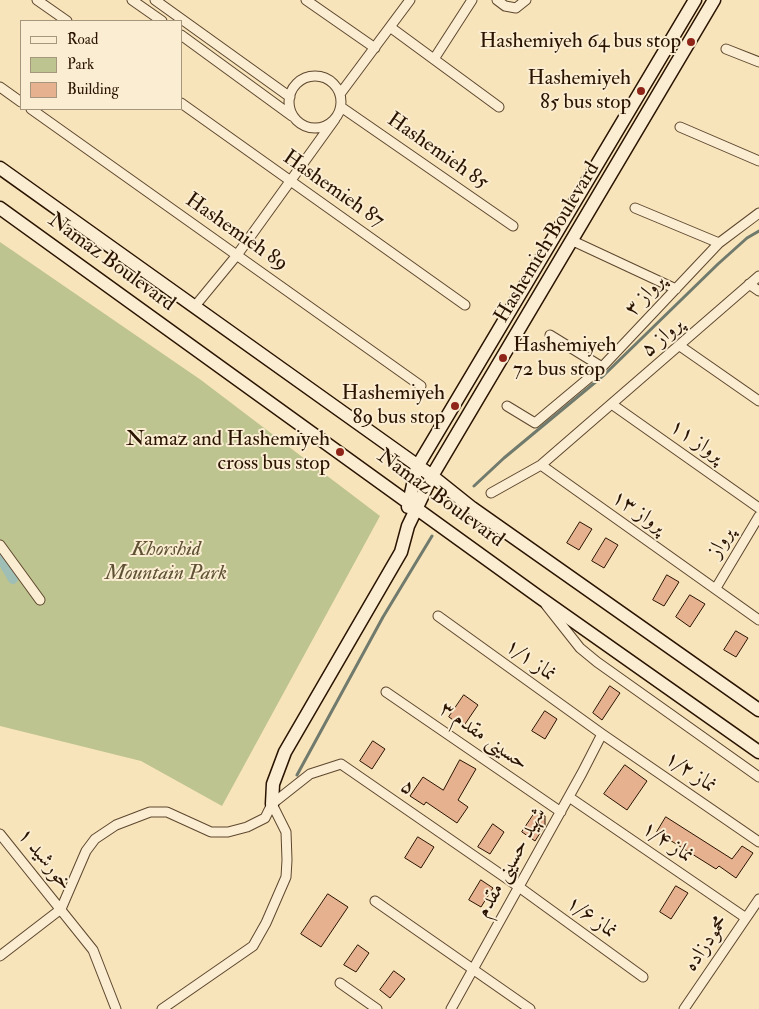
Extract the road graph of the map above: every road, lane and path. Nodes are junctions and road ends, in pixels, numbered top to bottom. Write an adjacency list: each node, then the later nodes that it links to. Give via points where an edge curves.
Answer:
1 (37, 0): 11 (street)
2 (132, 0): 12 (street)
3 (155, 0): 21 (street)
4 (306, 0): 15 (street)
5 (410, 0): 13 (street)
6 (472, 0): 17 (street)
7 (497, 0): 8 (street, via 516,8)
8 (526, 0)
9 (695, 0): 54 (main road, Hashemieh Boulevard)
10 (714, 0): 37 (main road, Hashemieh Boulevard)
11 (66, 20)
12 (161, 20)
13 (390, 26): 15 (street); 17 (street)
14 (182, 36): 27 (street)
15 (375, 48): 20 (street)
16 (726, 49): 18 (street)
17 (434, 59): 25 (street)
18 (759, 62)
19 (0, 87): 22 (street)
20 (340, 94): 21 (street, via 327,79 314,76 296,84); 24 (street)
21 (290, 96): 27 (street)
22 (20, 101)
23 (182, 104): 32 (street, Hashemieh 87)
24 (341, 107): 28 (street); 36 (street, Hashemieh 85)
25 (499, 107)
26 (32, 110): 39 (street, Hashemieh 89)
27 (293, 116): 28 (street, via 310,128 324,127)
28 (335, 120): 32 (street)
29 (680, 128): 30 (street)
30 (759, 161)
31 (0, 168): 45 (main road, Namaz Boulevard)
32 (290, 182): 39 (street); 44 (street, Hashemieh 87)
33 (0, 208): 57 (main road, Namaz Boulevard)
34 (635, 208): 38 (street)
35 (759, 213): 38 (street, پرواز ۳)
36 (513, 226)
37 (573, 241): 42 (street); 55 (main road, Hashemieh Boulevard)
38 (719, 243): 42 (street, پرواز ۳)
39 (237, 255): 45 (street); 49 (street, Hashemieh 89)
40 (759, 276): 41 (street, پرواز ۵)
41 (750, 284): 43 (street); 47 (street, پرواز ۵)
42 (676, 290): 48 (street, پرواز ۳)
43 (759, 291)
44 (465, 305)
45 (195, 306): 54 (main road, Namaz Boulevard)
46 (550, 335): 48 (street)
47 (680, 346): 50 (street); 51 (street, پرواز ۵)
48 (602, 367): 52 (street, پرواز ۳, via 535,423)
49 (421, 386)
50 (759, 401)
51 (613, 405): 53 (street, پرواز ۵); 58 (street, پرواز ۱۱)
52 (507, 406)
53 (541, 466): 56 (street, پرواز ۵); 61 (street, پرواز ۱۳)
54 (417, 467): 55 (main road, Namaz Boulevard); 57 (main road, Hashemieh Boulevard)
55 (432, 476): 57 (main road, Hashemieh Boulevard); 67 (main road, Namaz Boulevard, via 472,508)
56 (491, 493)
57 (413, 504): 62 (main road, Namaz Boulevard); 72 (main road, via 401,552 286,752 273,784)
58 (759, 508)
59 (759, 516): 61 (street, پرواز)
60 (0, 545): 63 (street)
61 (716, 588): 65 (street, پرواز ۱۳)
62 (539, 597): 69 (main road, Namaz Boulevard); 70 (street, via 580,648)
63 (40, 600)
64 (438, 616): 68 (street, نماز ۱/۱)
65 (759, 620)
66 (386, 692): 73 (street, حسینی مقدم ۳)
67 (759, 710)
68 (602, 734): 71 (street, شهید حسینی مقدم); 75 (street, نماز ۱/۲)
69 (759, 752)
70 (759, 777)
71 (569, 797): 73 (street, شهید حسینی مقدم); 80 (street, نماز ۱/۴)
72 (272, 804): 76 (street, ۵, via 310,774 341,764); 79 (street, via 265,818 247,828 228,832 211,832 167,812 150,812 116,825 95,839 86,851); 86 (street, via 286,832 287,860 286,877 266,923 252,946)
73 (560, 812): 76 (street, شهید حسینی مقدم)
74 (0, 834): 79 (street, خورشید ۱)
75 (759, 842)
76 (519, 887): 82 (street, شهید حسینی مقدم); 83 (street, نماز ۱/۶)
77 (759, 899): 80 (street, محمودزاده)
78 (375, 901): 82 (street)
79 (61, 909): 81 (street); 85 (street, خورشید ۱, via 93,950)
80 (746, 918): 90 (street, محمودزاده)
81 (0, 956)
82 (473, 969): 88 (street, شهید حسینی مقدم); 89 (street)
83 (643, 978)
84 (340, 983): 87 (street)
85 (116, 1009)
86 (162, 1009)
87 (378, 1009)
88 (451, 1009)
89 (530, 1009)
90 (684, 1009)

